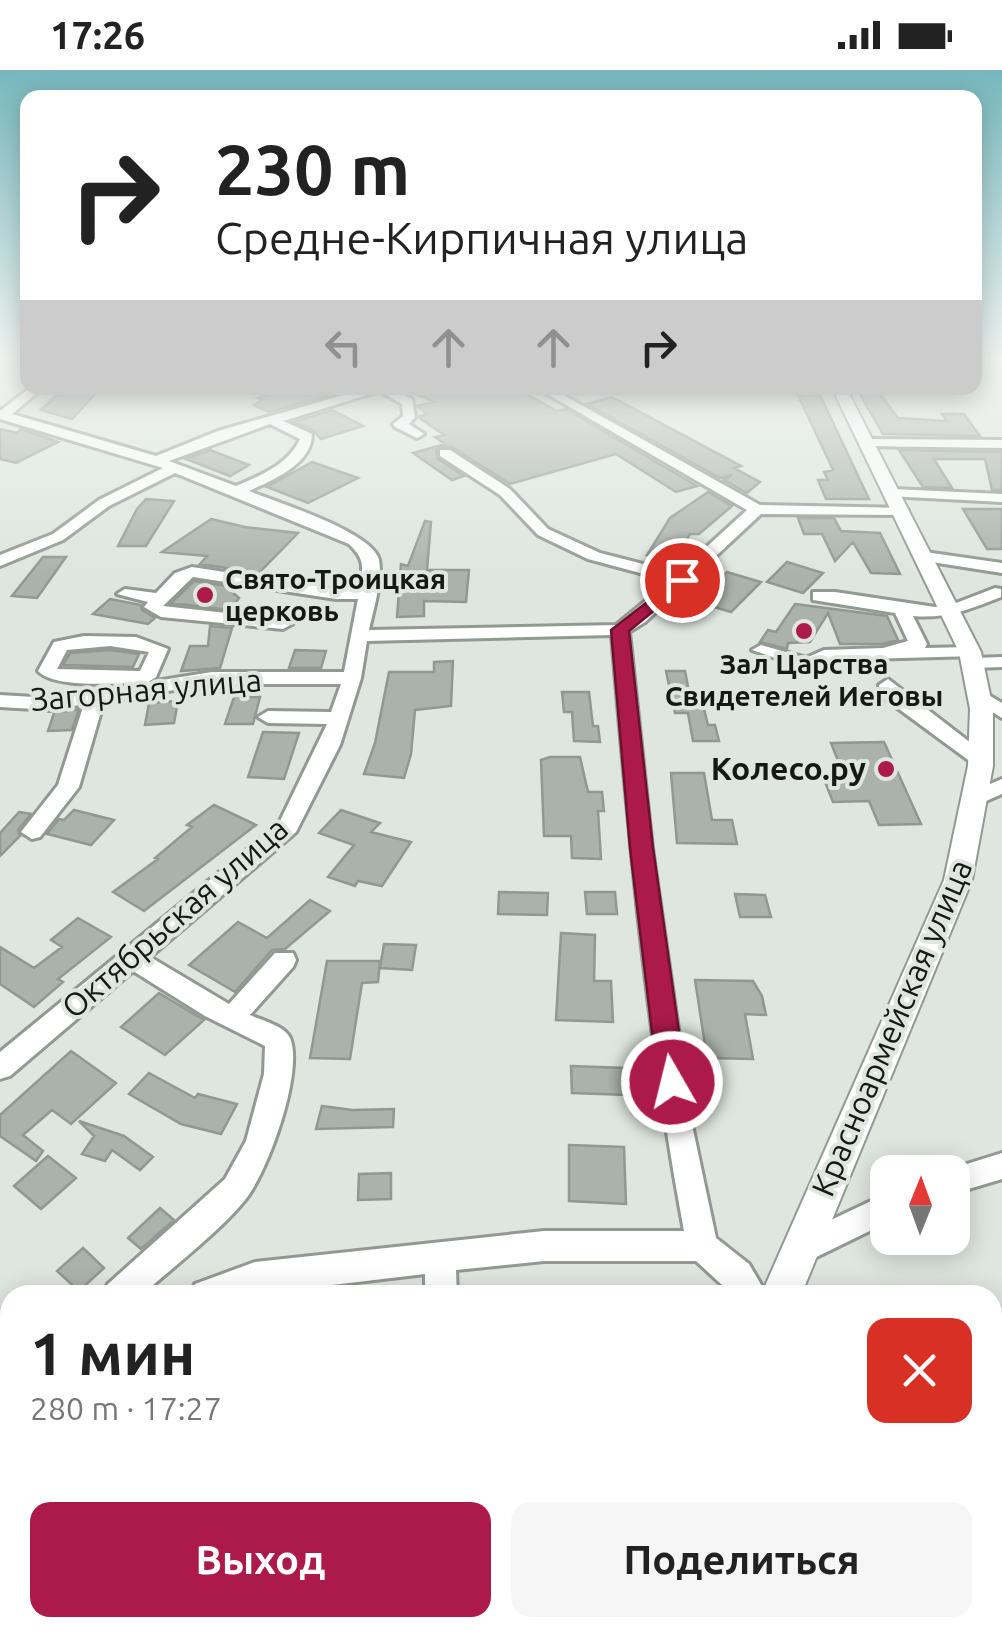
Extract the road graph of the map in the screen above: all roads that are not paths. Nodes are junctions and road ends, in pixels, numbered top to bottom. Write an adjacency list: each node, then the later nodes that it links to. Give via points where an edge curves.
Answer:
1 (54, 430): 13 (street, Октябрьская улица)
2 (244, 430): 13 (street)
3 (292, 430): 15 (street, via 306,437 281,471)
4 (410, 430): 8 (street)
5 (430, 430): 9 (street)
6 (617, 430): 18 (street)
7 (861, 430): 10 (main road, Красноармейская улица)
8 (417, 434)
9 (439, 436)
10 (868, 443): 11 (street); 17 (main road, Красноармейская улица)
11 (1002, 444)
12 (445, 453): 23 (street, via 506,492 543,532 594,556)
13 (159, 460): 14 (street, Октябрьская улица)
14 (176, 467): 15 (street, Октябрьская улица); 20 (street, via 104,503 58,536)
15 (237, 491): 26 (street, Октябрьская улица, via 354,541 370,554)
16 (1002, 498): 17 (street)
17 (897, 502): 18 (street); 19 (main road, Красноармейская улица)
18 (756, 509): 23 (street)
19 (925, 558): 21 (street); 30 (main road, Красноармейская улица)
20 (0, 561)
21 (1002, 568)
22 (244, 578): 26 (street, via 286,577 336,594); 28 (street, via 186,574); 31 (street, via 252,602)
23 (682, 580): 33 (street)
24 (995, 593): 30 (street)
25 (126, 594): 28 (street)
26 (367, 594): 34 (street, Октябрьская улица)
27 (819, 596): 29 (street)
28 (160, 599): 31 (street, via 154,610)
29 (901, 608): 30 (street); 35 (street, via 918,644)
30 (950, 610): 37 (main road, Красноармейская улица)
31 (241, 621): 32 (street)
32 (282, 624)
33 (620, 630): 34 (street); 58 (street, via 677,1120)
34 (359, 636): 41 (street, Октябрьская улица)
35 (847, 646)
36 (760, 650): 37 (street, via 808,664 824,656)
37 (963, 656): 38 (street); 43 (main road, Красноармейская улица); 48 (street, via 889,671 887,691)
38 (1002, 662)
39 (148, 676): 39 (street, via 56,676 46,671 60,646 73,642 144,643 159,649); 40 (street)
40 (212, 678): 41 (street, Загорная улица); 42 (street, Загорная улица)
41 (352, 678): 47 (street, Октябрьская улица)
42 (96, 695): 44 (street, Загорная улица, via 50,704); 50 (street, via 68,787)
43 (980, 696): 45 (street); 48 (main road, Красноармейская улица)
44 (0, 701)
45 (1002, 712)
46 (268, 717): 47 (street)
47 (339, 718): 51 (street, Октябрьская улица, via 288,827)
48 (982, 761): 49 (main road, Красноармейская улица)
49 (991, 791): 59 (main road, Красноармейская улица)
50 (32, 832)
51 (132, 958): 53 (street); 54 (street, Октябрьская улица)
52 (284, 960): 53 (street)
53 (232, 1018): 61 (street, via 278,1040 278,1074 260,1143 236,1190)
54 (0, 1068)
55 (1002, 1166): 56 (street)
56 (970, 1176)
57 (870, 1215): 59 (street)
58 (702, 1246): 60 (street, via 544,1246); 64 (street)
59 (798, 1251): 65 (main road, Красноармейская улица)
60 (440, 1259): 62 (street, via 255,1277); 63 (street)
61 (130, 1285)
62 (233, 1285)
63 (441, 1285)
64 (746, 1285)
65 (785, 1285)

